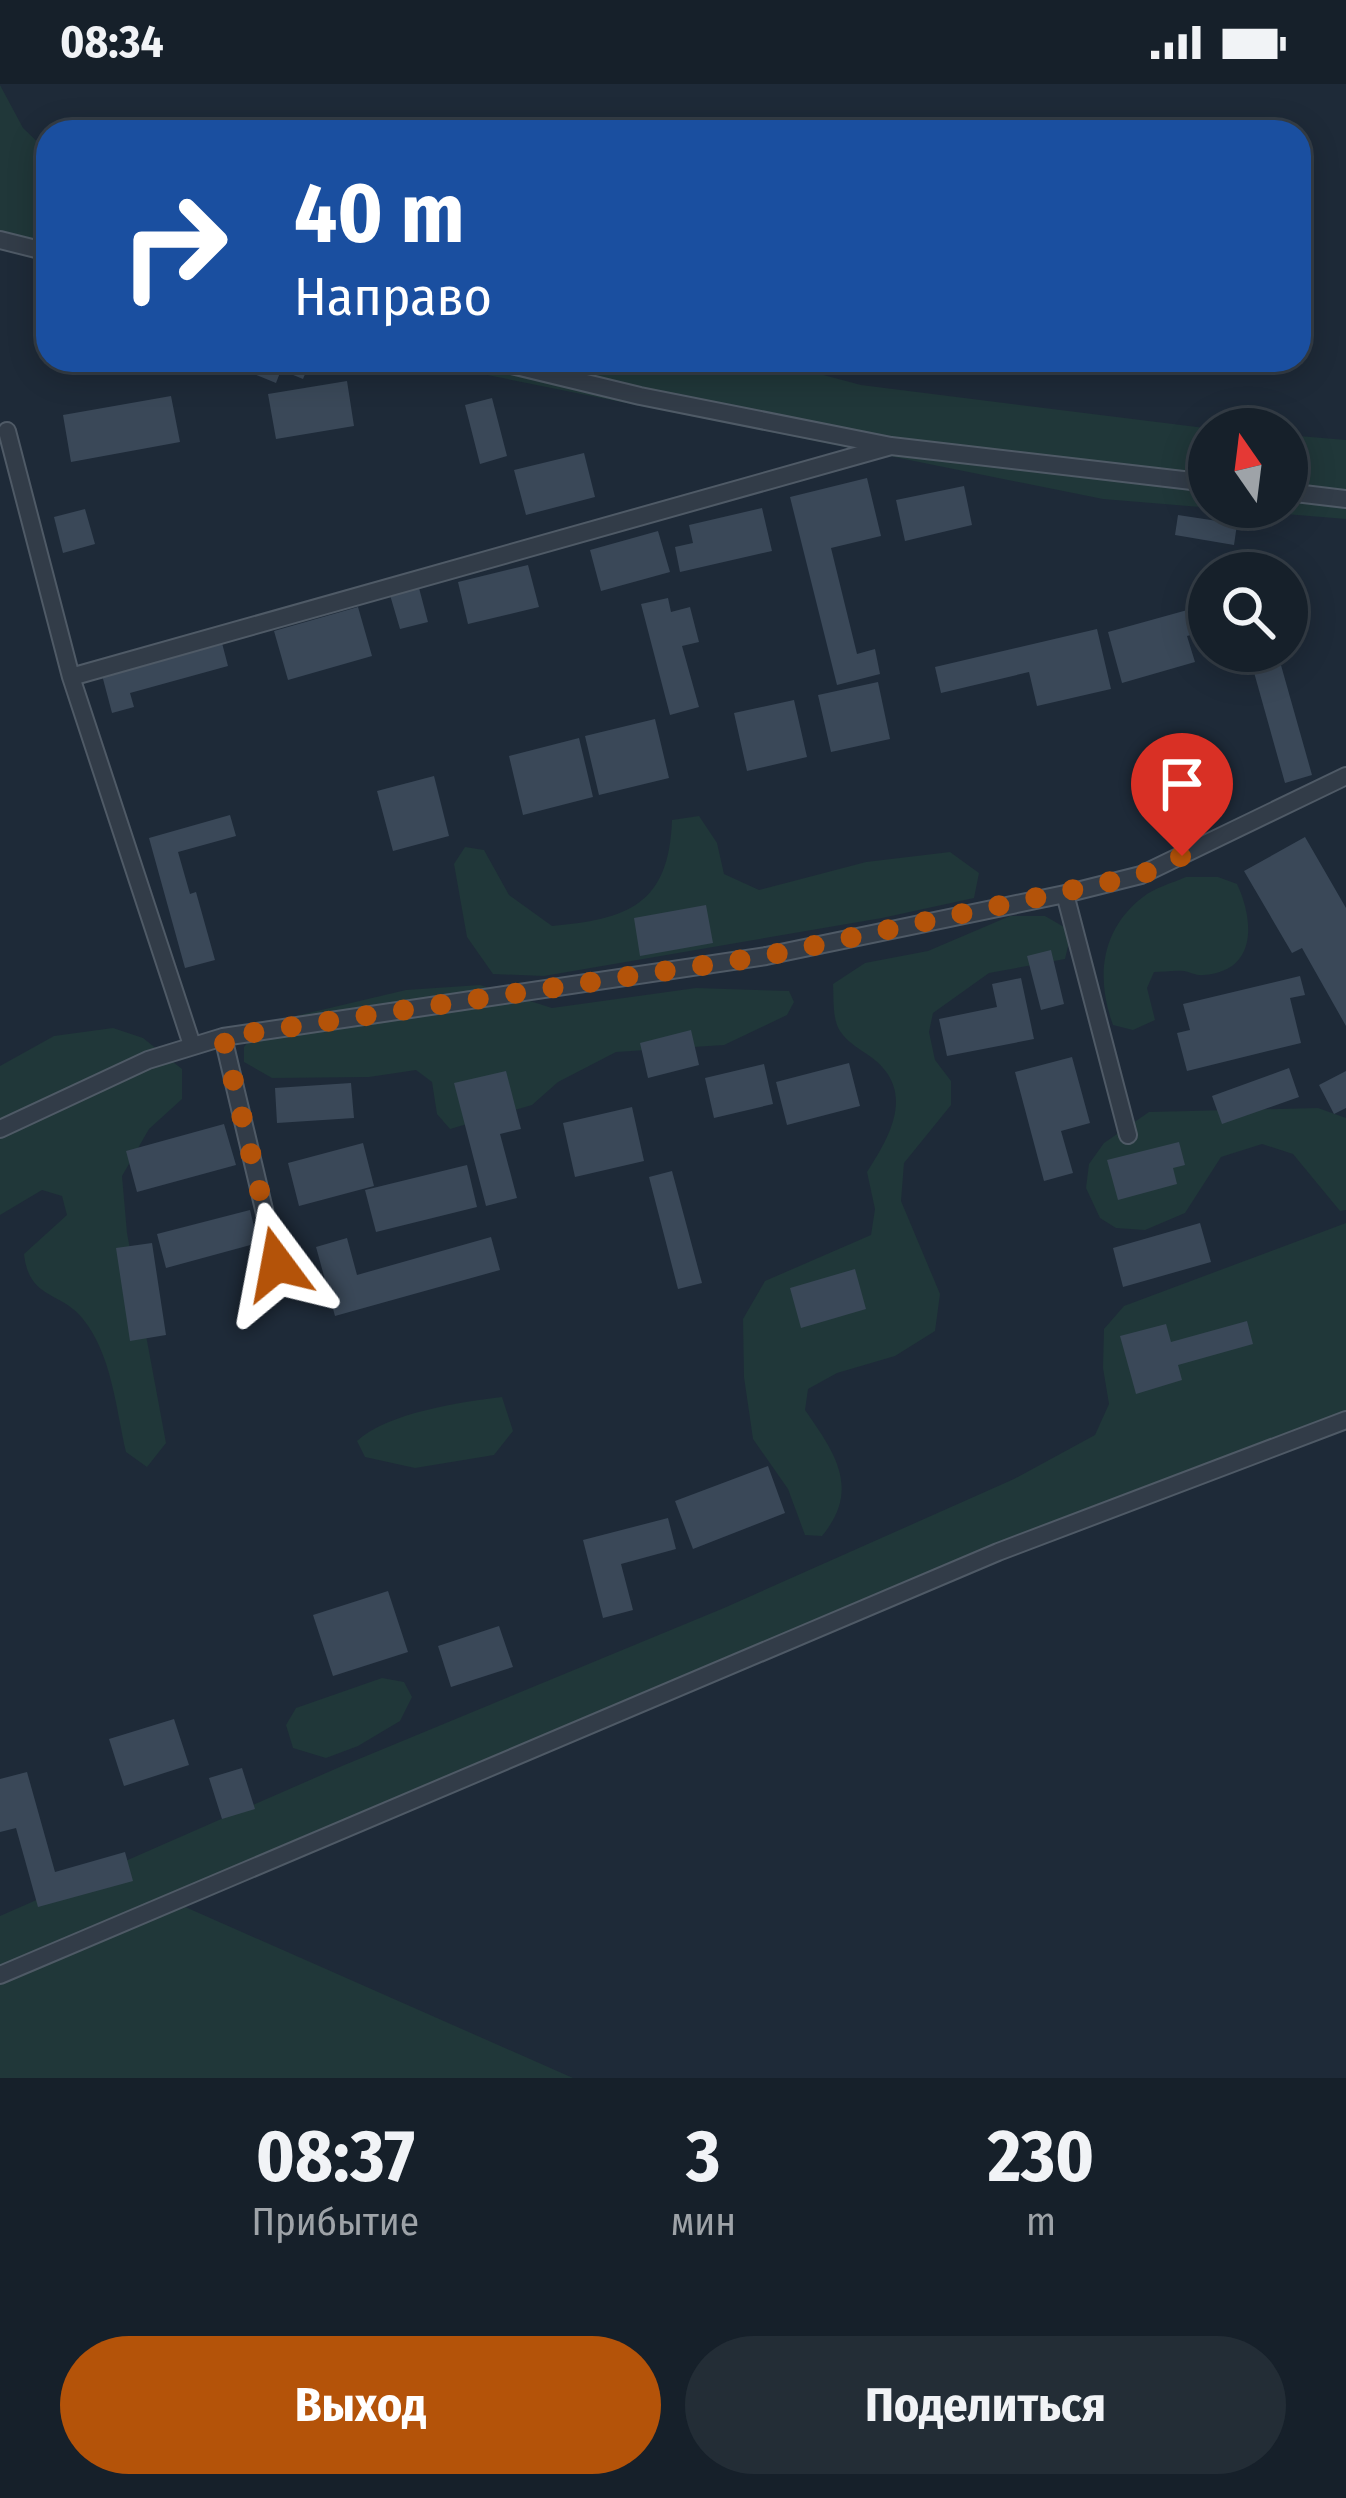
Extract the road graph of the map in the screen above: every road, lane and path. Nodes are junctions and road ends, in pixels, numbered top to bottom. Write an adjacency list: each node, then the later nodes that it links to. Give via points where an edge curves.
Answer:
1 (0, 240): 2 (lane)
2 (36, 249)
3 (541, 372): 5 (lane)
4 (7, 431): 9 (lane)
5 (891, 446): 6 (lane); 9 (lane)
6 (1188, 481)
7 (1308, 494): 8 (lane)
8 (1346, 499)
9 (71, 677): 13 (lane)
10 (1346, 776): 11 (lane, via 1141,875)
11 (1065, 894): 12 (lane, via 766,956); 15 (lane)
12 (223, 1037): 13 (lane); 16 (lane)
13 (192, 1045): 14 (lane)
14 (0, 1129)
15 (1128, 1135)
16 (277, 1264)
17 (1346, 1420): 18 (lane, via 998,1552)
18 (0, 1976)

